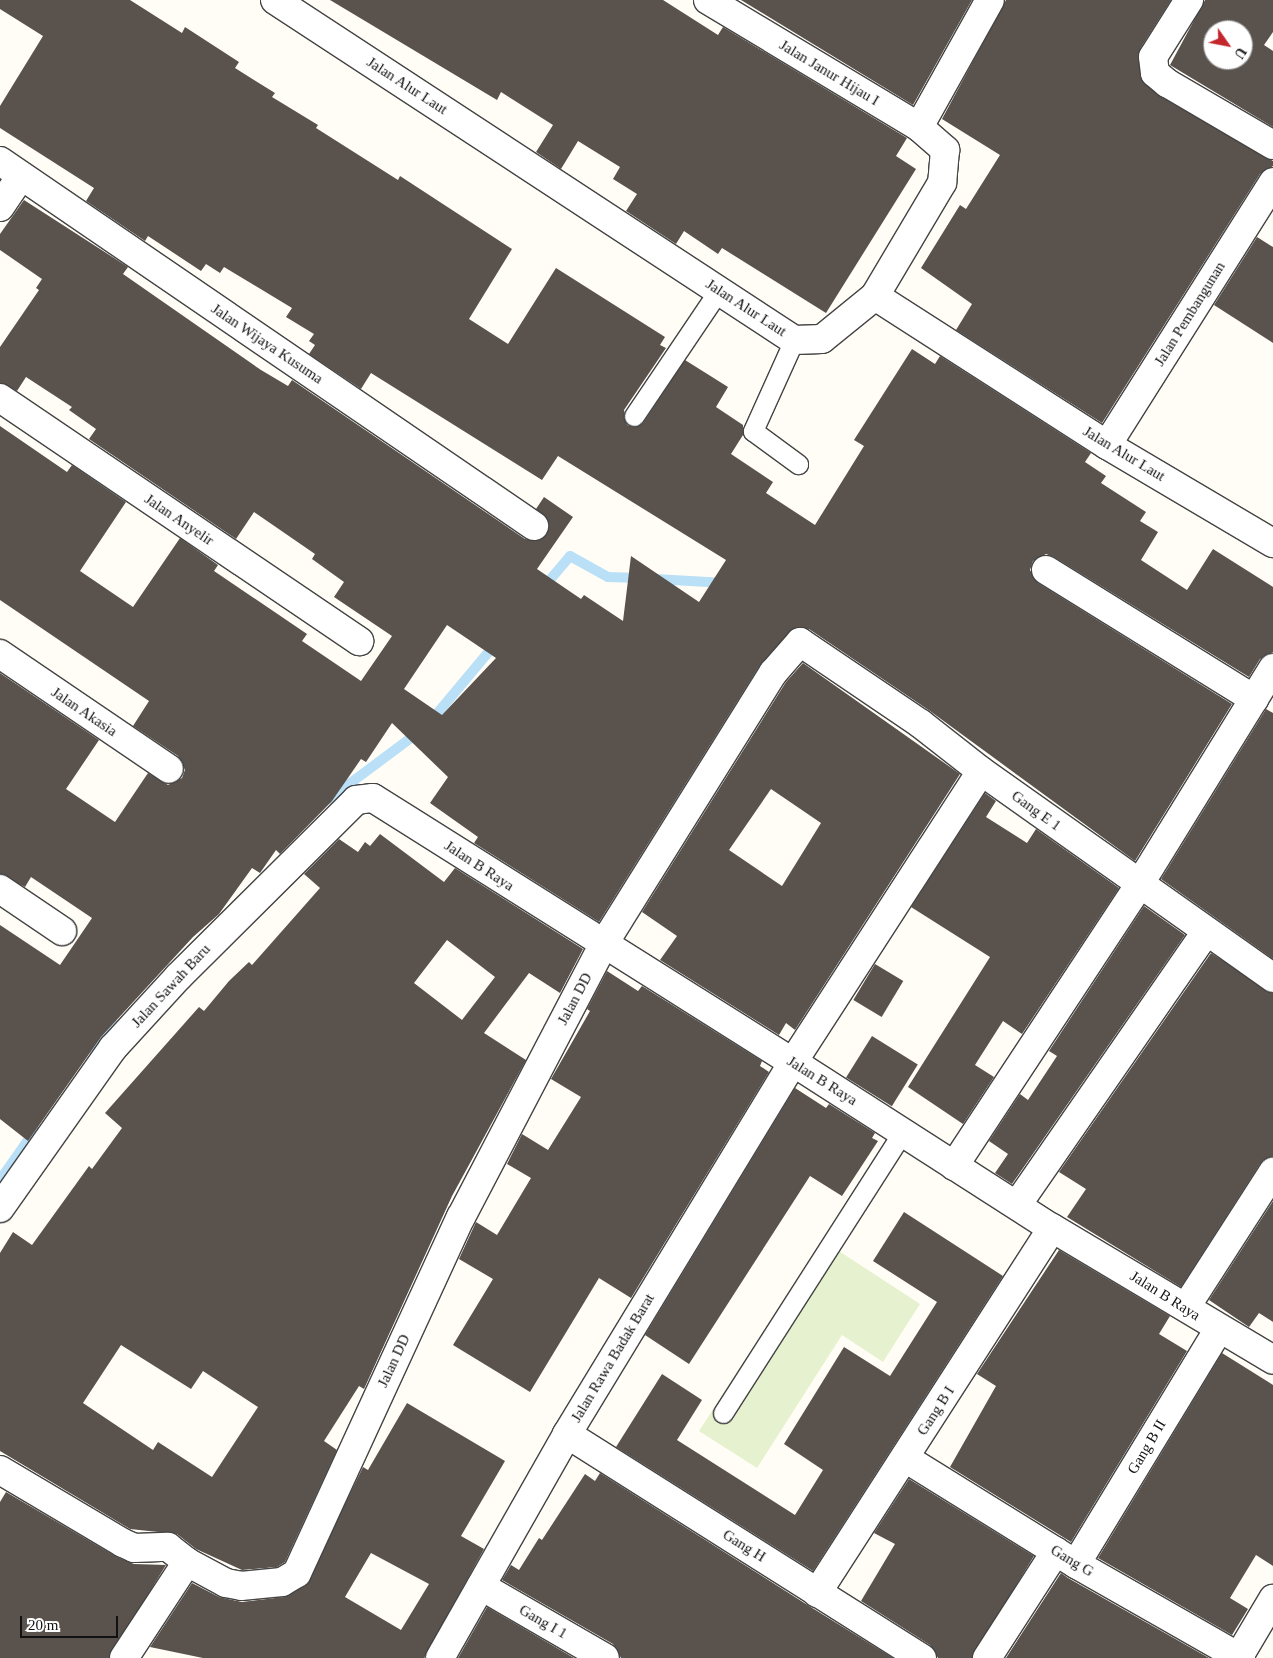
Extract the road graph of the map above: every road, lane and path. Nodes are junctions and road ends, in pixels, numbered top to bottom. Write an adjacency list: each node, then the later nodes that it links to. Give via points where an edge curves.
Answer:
1 (275, 0): 10 (street, Jalan Alur Laut)
2 (710, 0): 5 (street, Jalan Janur Hijau I)
3 (990, 0): 5 (street)
4 (1189, 0): 6 (street, via 1153,57 1156,73 1167,83)
5 (919, 127): 11 (street, Jalan Janur Hijau I, via 945,150 942,183)
6 (1273, 144)
7 (11, 169): 9 (street); 17 (street, Jalan Wijaya Kusuma)
8 (1272, 185): 15 (street, Jalan Pembangunan)
9 (0, 207)
10 (719, 290): 12 (street, Jalan Alur Laut); 14 (lane)
11 (875, 296): 12 (street, Jalan Alur Laut, via 822,339); 15 (street, Jalan Alur Laut)
12 (794, 340): 16 (lane, via 753,431)
13 (0, 398): 20 (street, Jalan Anyelir)
14 (634, 416)
15 (1107, 445): 18 (street, Jalan Alur Laut)
16 (798, 464)
17 (534, 526)
18 (1273, 543)
19 (1046, 570): 24 (street)
20 (359, 641)
21 (800, 642): 26 (street, Gang E 1, via 921,724); 32 (street, Jalan DD, via 773,673)
22 (0, 654): 25 (street, Jalan Akasia)
23 (1273, 668): 24 (street)
24 (1254, 699): 28 (street)
25 (169, 769)
26 (981, 771): 28 (street, Gang E 1); 34 (street, Jalan Rawa Badak Barat)
27 (373, 798): 32 (street, Jalan B Raya); 39 (street, Jalan Sawah Baru, via 366,797 346,808 113,1048)
28 (1139, 885): 31 (street, Gang E 1); 36 (street)
29 (0, 889): 30 (street)
30 (62, 931)
31 (1206, 932): 33 (street, Gang E 1); 38 (street)
32 (603, 945): 34 (street, Jalan B Raya); 49 (street, Jalan DD, via 461,1217 297,1573 282,1582 241,1586 226,1583)
33 (1273, 978)
34 (793, 1062): 35 (street, Jalan B Raya); 45 (street, Jalan Rawa Badak Barat)
35 (903, 1132): 36 (street, Jalan B Raya); 44 (lane)
36 (954, 1166): 38 (street, Jalan B Raya)
37 (1273, 1172): 41 (street)
38 (1017, 1205): 40 (street, Jalan B Raya)
39 (0, 1208)
40 (1052, 1228): 41 (street, Jalan B Raya); 46 (street, Gang B I)
41 (1186, 1308): 42 (street, Jalan B Raya)
42 (1218, 1330): 43 (street, Jalan B Raya); 48 (street, Gang B II)
43 (1273, 1360)
44 (723, 1413)
45 (566, 1434): 50 (street, Jalan Rawa Badak Barat); 51 (street, Gang H)
46 (906, 1458): 48 (street, Gang G); 51 (street, Gang B I)
47 (0, 1470): 49 (street, Jalan DD, via 123,1543 134,1548 148,1544 168,1548)
48 (1066, 1558): 57 (street, Gang B II); 58 (street, Gang G)
49 (187, 1562): 53 (street)
50 (481, 1586): 54 (street, Jalan Rawa Badak Barat); 55 (street, Gang I 1)
51 (817, 1593): 56 (street, Gang H)
52 (1273, 1599): 58 (street)
53 (124, 1658)
54 (440, 1658)
55 (606, 1658)
56 (922, 1658)
57 (987, 1658)
58 (1240, 1658)

